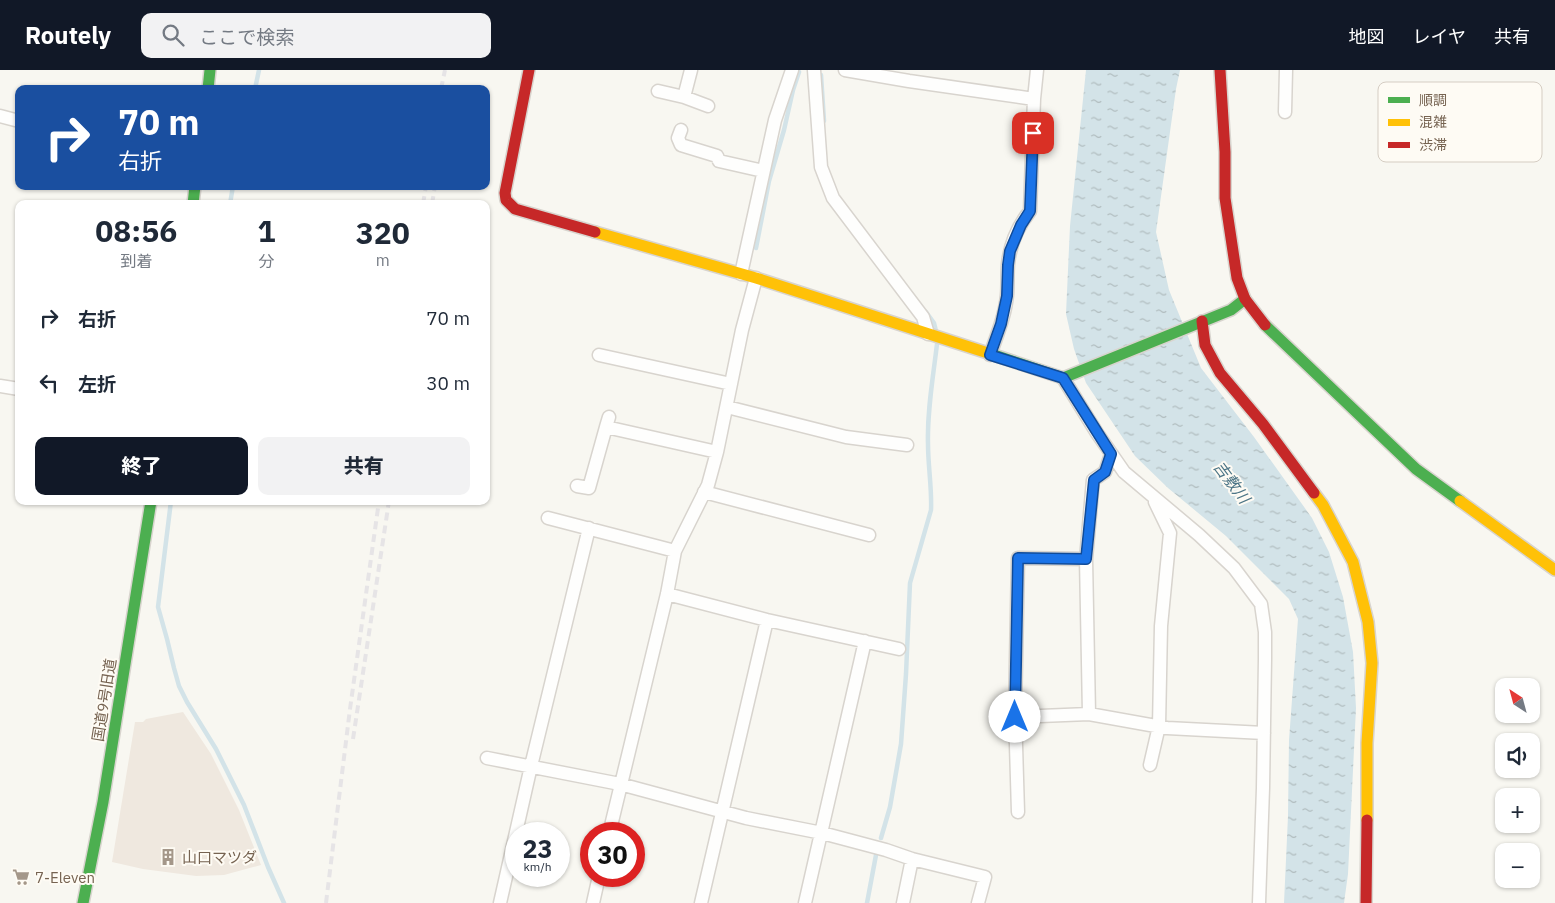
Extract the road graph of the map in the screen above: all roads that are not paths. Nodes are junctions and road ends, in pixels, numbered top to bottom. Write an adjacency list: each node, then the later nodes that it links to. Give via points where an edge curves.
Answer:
1 (210, 70): 10 (street)
2 (529, 70): 20 (street, via 506,200 515,208)
3 (691, 70): 12 (street)
4 (792, 70): 19 (street, via 775,120)
5 (814, 70): 24 (street, via 822,167 829,190 923,317)
6 (845, 70): 13 (street)
7 (1037, 70): 13 (street)
8 (1220, 70): 22 (street, via 1225,198 1237,278)
9 (1286, 70): 15 (street)
10 (208, 85)
11 (658, 91): 12 (street)
12 (684, 98): 14 (street)
13 (1034, 99): 26 (street, via 1030,211 1010,251 1007,296)
14 (708, 106)
15 (1285, 112)
16 (0, 116): 17 (street)
17 (15, 120)
18 (681, 130): 19 (street, via 678,138 681,145 717,156 719,161)
19 (763, 171): 20 (street)
20 (741, 274): 21 (street)
21 (756, 278): 24 (street); 28 (street)
22 (1246, 299): 23 (street, via 1231,310); 44 (street, via 1270,331 1416,469)
23 (1202, 321): 27 (street); 71 (street, via 1205,345 1220,372 1323,505 1353,562 1368,622 1372,663 1367,743)
24 (928, 334): 26 (street)
25 (600, 355): 28 (street)
26 (990, 355): 27 (street)
27 (1063, 378): 34 (street)
28 (731, 384): 31 (street)
29 (0, 386): 30 (street)
30 (15, 388)
31 (726, 407): 32 (street, via 846,437); 33 (street)
32 (907, 445)
33 (717, 452): 35 (street, via 608,422); 36 (street)
34 (1111, 454): 37 (street, via 1124,472); 43 (street, via 1105,472 1094,480)
35 (589, 488)
36 (704, 492): 41 (street); 42 (street)
37 (1153, 497): 51 (street, via 1170,533 1161,626); 52 (street, via 1234,568 1261,604 1265,632)
38 (149, 505): 63 (street, 国道9号旧道, via 103,802)
39 (548, 518): 40 (street)
40 (589, 528): 42 (street); 55 (street)
41 (869, 535)
42 (675, 551): 45 (street)
43 (1086, 559): 49 (street); 50 (street, via 1018,558)
44 (1555, 570)
45 (667, 594): 46 (street); 56 (street)
46 (767, 620): 47 (street); 57 (street)
47 (865, 641): 48 (street); 60 (street)
48 (899, 649)
49 (1089, 714): 50 (street); 51 (street)
50 (1015, 717): 58 (street)
51 (1159, 726): 52 (street); 54 (street)
52 (1264, 733): 70 (street)
53 (487, 758): 55 (street)
54 (1150, 765)
55 (532, 766): 56 (street); 64 (street)
56 (620, 784): 57 (street); 59 (street)
57 (722, 812): 60 (street); 66 (street)
58 (1018, 812)
59 (612, 822)
60 (822, 833): 61 (street); 67 (street)
61 (912, 859): 68 (street); 69 (street, via 985,877)
62 (597, 887): 65 (street)
63 (83, 903)
64 (500, 903)
65 (593, 903)
66 (701, 903)
67 (805, 903)
68 (903, 903)
69 (978, 903)
70 (1259, 903)
71 (1366, 903)

